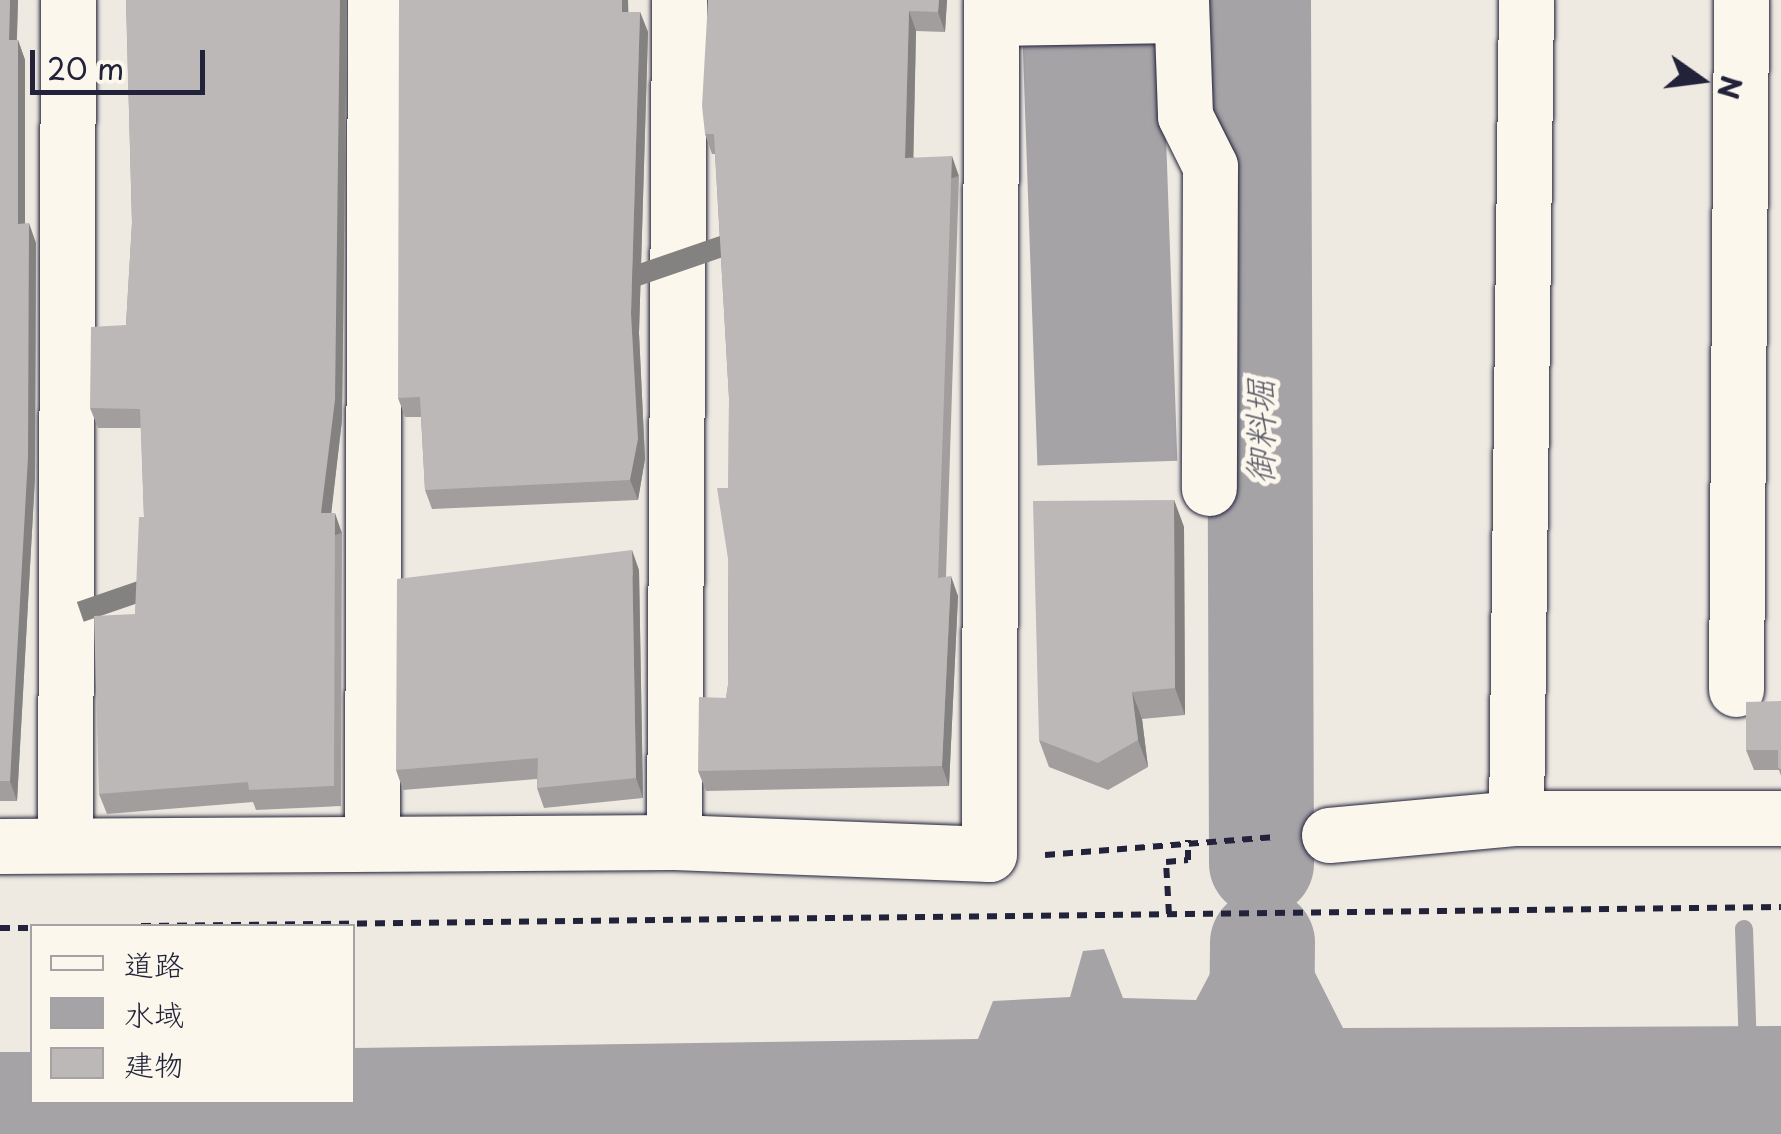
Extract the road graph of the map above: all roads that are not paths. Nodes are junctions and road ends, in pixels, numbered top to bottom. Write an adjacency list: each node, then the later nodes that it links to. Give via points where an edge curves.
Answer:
1 (68, 0): 15 (street)
2 (375, 0): 13 (street)
3 (678, 0): 14 (street)
4 (1526, 0): 10 (street)
5 (1742, 0): 9 (street)
6 (1181, 7): 7 (street); 8 (street, via 1185,116 1210,166)
7 (991, 9): 14 (street, via 989,854)
8 (1209, 488)
9 (1736, 689)
10 (1516, 818): 11 (street); 12 (street)
11 (1781, 818)
12 (1304, 836)
13 (372, 840): 14 (street); 15 (street)
14 (674, 842)
15 (64, 845): 16 (street)
16 (0, 846)

